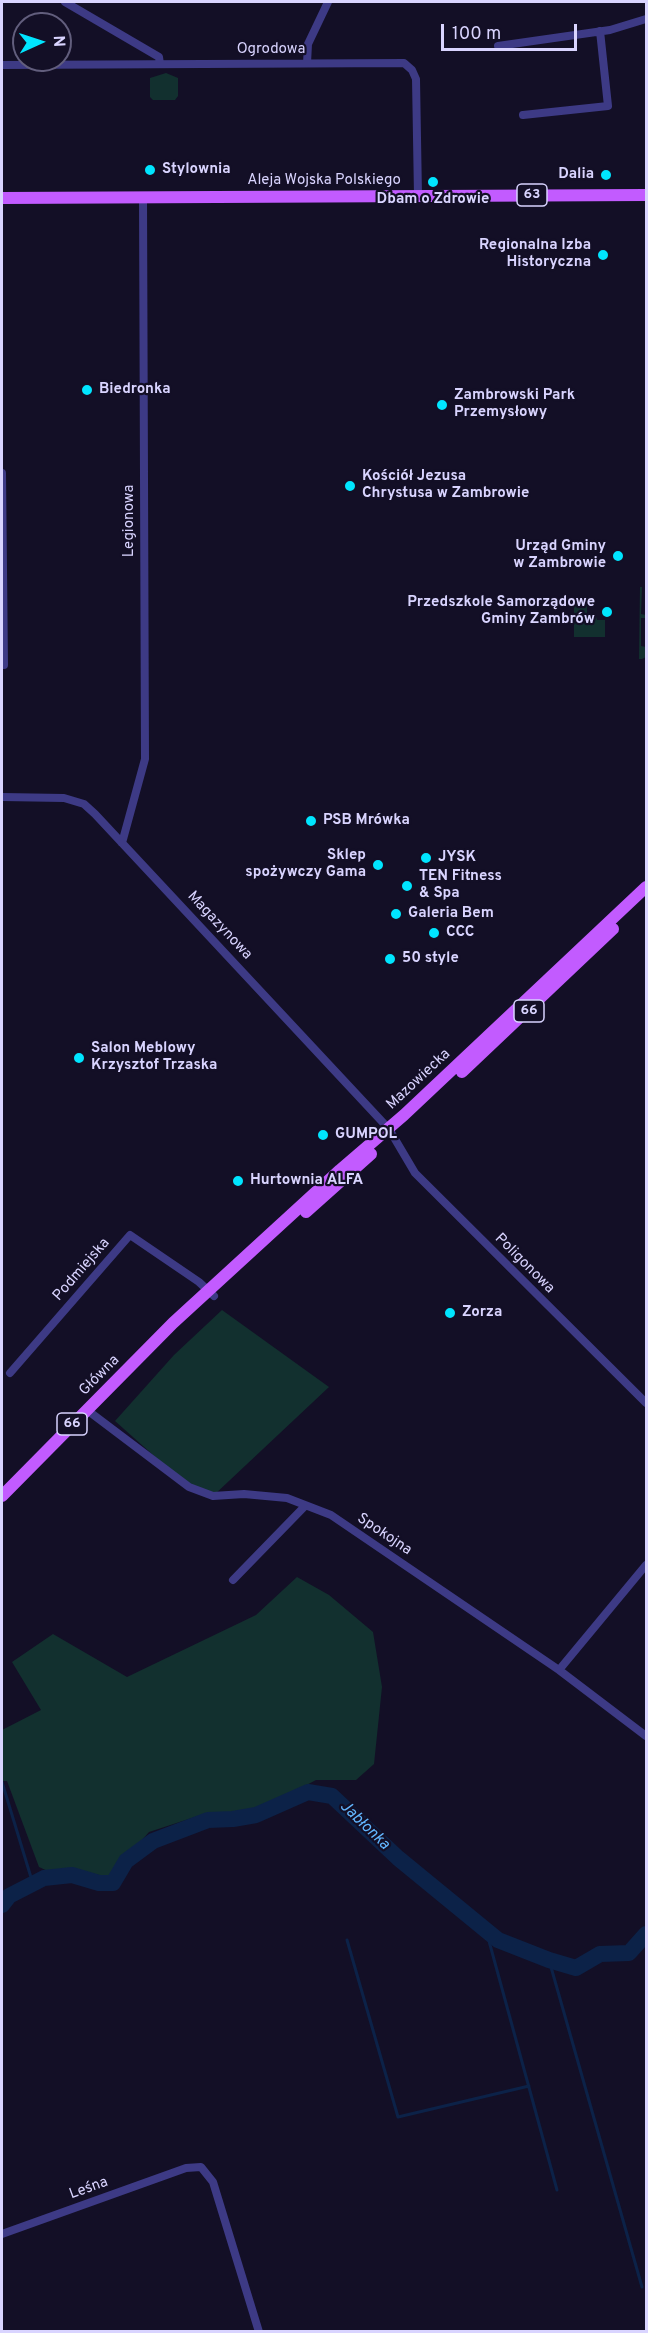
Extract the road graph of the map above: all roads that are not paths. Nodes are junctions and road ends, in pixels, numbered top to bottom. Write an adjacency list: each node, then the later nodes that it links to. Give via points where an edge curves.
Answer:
1 (65, 2): 7 (street, via 159,57)
2 (328, 2): 6 (street, via 308,45)
3 (646, 19): 4 (street)
4 (600, 31): 5 (street); 9 (street, via 608,106)
5 (498, 46)
6 (307, 63): 7 (street, Ogrodowa); 11 (street, Ogrodowa, via 393,62 404,63 412,70 416,79)
7 (160, 64): 8 (street, Ogrodowa)
8 (2, 65)
9 (523, 115)
10 (646, 195): 11 (main road, Aleja Wojska Polskiego / 63)
11 (418, 196): 12 (main road, Aleja Wojska Polskiego / 63)
12 (143, 197): 13 (main road, Aleja Wojska Polskiego / 63); 17 (street, Legionowa, via 145,759)
13 (2, 198)
14 (2, 473): 15 (street)
15 (2, 665)
16 (2, 797): 17 (street, Magazynowa, via 64,798 84,804)
17 (122, 843): 20 (street, Magazynowa)
18 (646, 886): 20 (main road, Mazowiecka / 66)
19 (646, 897): 20 (main road, Mazowiecka / 66, via 506,1033)
20 (391, 1132): 21 (main road, Mazowiecka / 66); 23 (street, Poligonowa, via 424,1183)
21 (211, 1293): 22 (street, Podmiejska, via 130,1235); 24 (main road, Główna / 66)
22 (10, 1373)
23 (646, 1403)
24 (87, 1410): 25 (main road, Główna / 66); 26 (street, Spokojna, via 189,1487 213,1496 287,1498)
25 (2, 1496)
26 (305, 1506): 28 (street); 29 (street, Spokojna, via 331,1515)
27 (646, 1565): 29 (street)
28 (232, 1580)
29 (559, 1670): 30 (street, Spokojna)
30 (646, 1736)
31 (2, 2234): 32 (street, Leśna, via 186,2168 201,2167 213,2182)
32 (259, 2331)

